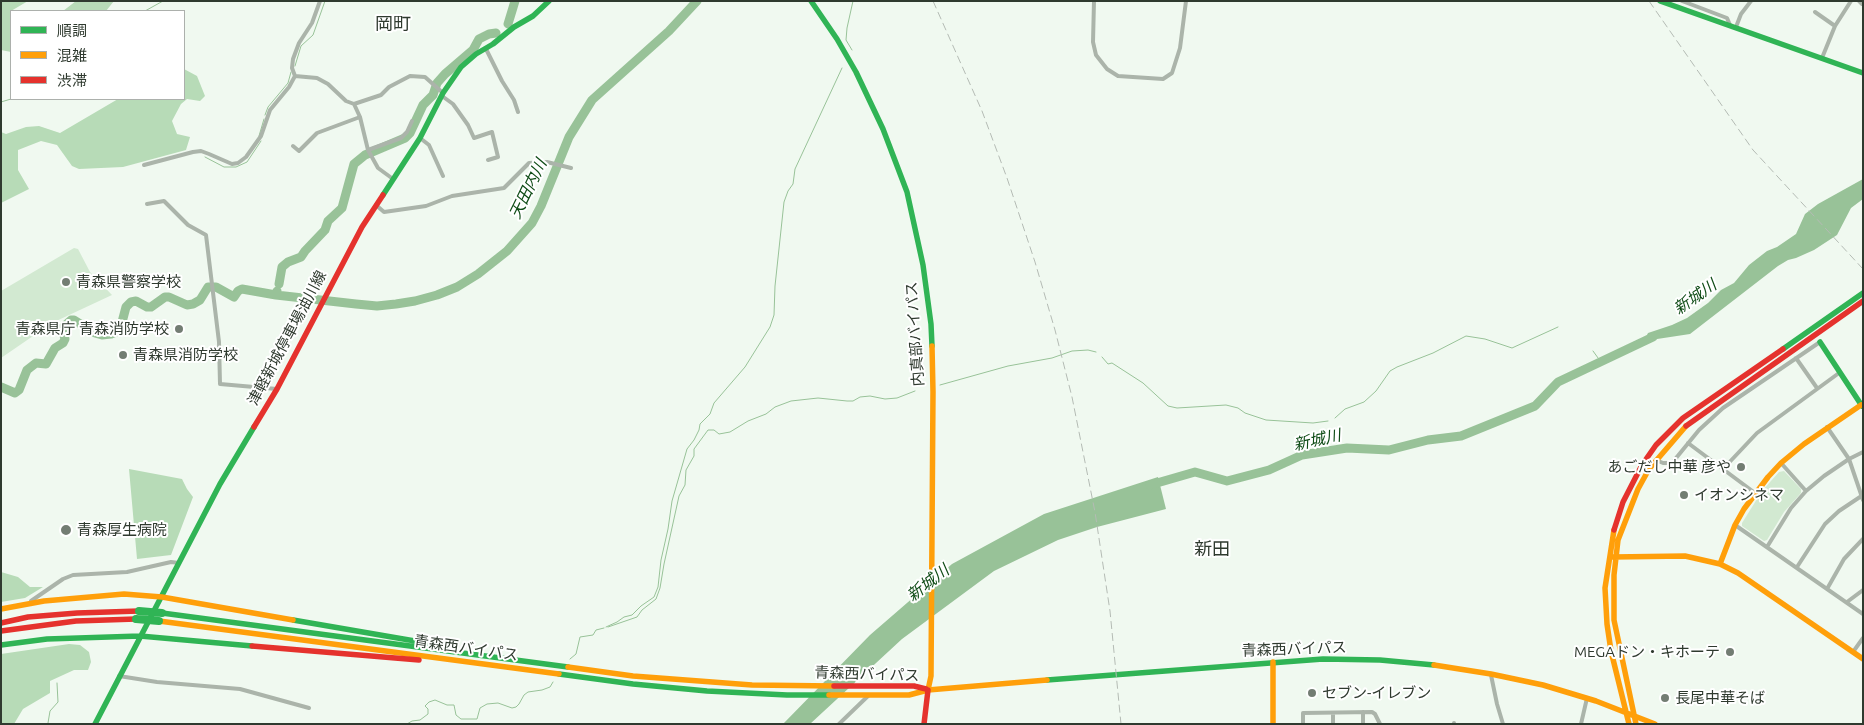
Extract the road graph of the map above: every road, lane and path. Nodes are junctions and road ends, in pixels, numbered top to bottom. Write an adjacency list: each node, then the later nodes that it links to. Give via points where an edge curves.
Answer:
1 (320, 1): 18 (street, via 293,59)
2 (548, 1): 15 (main road, 津軽新城停車場油川線, via 533,16)
3 (811, 1): 81 (main road, 内真部バイパス, via 870,98 907,192 923,265 931,324 933,427 931,676)
4 (1094, 1): 5 (street, via 1093,42 1096,55 1107,69 1118,76 1163,80 1172,73 1180,48)
5 (1186, 1)
6 (1660, 1): 13 (main road)
7 (1682, 1): 13 (street, via 1727,18)
8 (1751, 1): 13 (street)
9 (1851, 1): 14 (street)
10 (1859, 1): 11 (street)
11 (1862, 4)
12 (1815, 12): 14 (street)
13 (1733, 26): 16 (main road)
14 (1835, 26): 16 (street)
15 (486, 49): 19 (main road, 津軽新城停車場油川線, via 476,54); 21 (street)
16 (1822, 58): 17 (main road)
17 (1863, 72)
18 (295, 76): 20 (street, via 317,78); 28 (street, via 270,110 262,136 238,163 225,162 201,151)
19 (439, 90): 20 (street, via 425,77 410,76 374,99); 24 (main road, 津軽新城停車場油川線); 27 (street, via 453,104 474,138 492,132 498,157)
20 (354, 104): 22 (street)
21 (518, 112)
22 (360, 118): 25 (street, via 317,133 299,151); 26 (street)
23 (412, 121): 26 (street, via 402,138)
24 (420, 138): 30 (street, via 429,145); 31 (main road, 津軽新城停車場油川線)
25 (292, 146)
26 (369, 152): 31 (street, via 378,168)
27 (488, 160)
28 (144, 165)
29 (571, 168): 33 (street, via 551,163 529,163 504,188 384,212)
30 (443, 176)
31 (393, 179): 33 (main road, 津軽新城停車場油川線)
32 (147, 204): 41 (street, via 164,201 188,225 206,235 220,342 220,384)
33 (376, 205): 41 (main road, 津軽新城停車場油川線)
34 (1863, 293): 39 (main road)
35 (1863, 301): 39 (main road)
36 (1820, 342): 37 (street); 38 (main road)
37 (1796, 358): 40 (street); 44 (street, via 1723,408)
38 (1839, 373): 40 (street); 42 (main road)
39 (1747, 377): 47 (main road, via 1685,427); 56 (main road, via 1683,418 1656,445 1623,502)
40 (1817, 388): 49 (street, via 1756,433)
41 (277, 389): 57 (main road, 津軽新城停車場油川線)
42 (1862, 406): 43 (main road)
43 (1827, 427): 46 (street); 48 (main road)
44 (1688, 443): 47 (street, via 1672,463); 49 (street)
45 (1863, 452): 46 (street)
46 (1849, 459): 50 (street); 52 (street)
47 (1656, 460): 56 (main road, via 1638,489)
48 (1781, 463): 50 (street); 51 (main road)
49 (1723, 469): 51 (street)
50 (1806, 492): 55 (street, via 1791,508)
51 (1755, 493): 53 (main road)
52 (1862, 496): 59 (street, via 1825,524)
53 (1735, 525): 55 (street); 58 (main road)
54 (1863, 539): 60 (street, via 1844,559)
55 (1768, 547): 59 (street)
56 (1612, 557): 58 (main road, via 1685,556); 86 (main road, via 1605,588 1607,624); 88 (main road, via 1618,649)
57 (175, 563): 62 (main road, 津軽新城停車場油川線); 64 (street, via 127,572 73,575)
58 (1720, 564): 74 (main road)
59 (1796, 567): 60 (street)
60 (1827, 588): 63 (street)
61 (1863, 590): 63 (street)
62 (162, 597): 64 (main road, via 124,594); 71 (main road, 津軽新城停車場油川線); 75 (main road)
63 (1848, 602): 66 (street)
64 (27, 604): 65 (main road)
65 (1, 609)
66 (1863, 614)
67 (138, 615): 68 (main road, 青森西バイパス, bridge); 69 (main road, 青森西バイパス, via 77,613); 70 (main road, 青森西バイパス)
68 (161, 617): 75 (main road, 青森西バイパス); 78 (main road, 青森西バイパス)
69 (1, 623)
70 (1, 630)
71 (140, 636): 73 (main road, via 47,639); 78 (main road); 80 (main road, 津軽新城停車場油川線)
72 (1863, 638): 74 (street)
73 (1, 645)
74 (1853, 652): 76 (main road)
75 (504, 659): 81 (main road, 青森西バイパス, via 633,676 745,685 914,686)
76 (1863, 659)
77 (1273, 662): 79 (main road, 青森西バイパス, via 1380,660); 81 (main road, 青森西バイパス); 92 (main road)
78 (483, 664): 82 (main road, 青森西バイパス, via 632,684 798,695)
79 (1491, 674): 83 (main road, 青森西バイパス); 97 (street)
80 (118, 676): 84 (street, via 240,689); 89 (main road, 津軽新城停車場油川線)
81 (928, 690): 82 (main road, 青森西バイパス, via 909,695); 91 (main road, 内真部バイパス)
82 (868, 695): 90 (street)
83 (1587, 698): 86 (main road, 青森西バイパス); 98 (street)
84 (309, 708)
85 (1362, 712): 87 (street); 95 (street); 96 (street, via 1375,714)
86 (1625, 712): 88 (main road, 青森西バイパス); 99 (main road)
87 (1333, 713): 93 (street, via 1303,713); 94 (street)
88 (1635, 720): 100 (main road, 青森西バイパス)
89 (95, 724)
90 (839, 724)
91 (924, 724)
92 (1272, 724)
93 (1303, 724)
94 (1333, 724)
95 (1362, 724)
96 (1380, 724)
97 (1503, 724)
98 (1581, 724)
99 (1628, 724)
100 (1654, 724)

